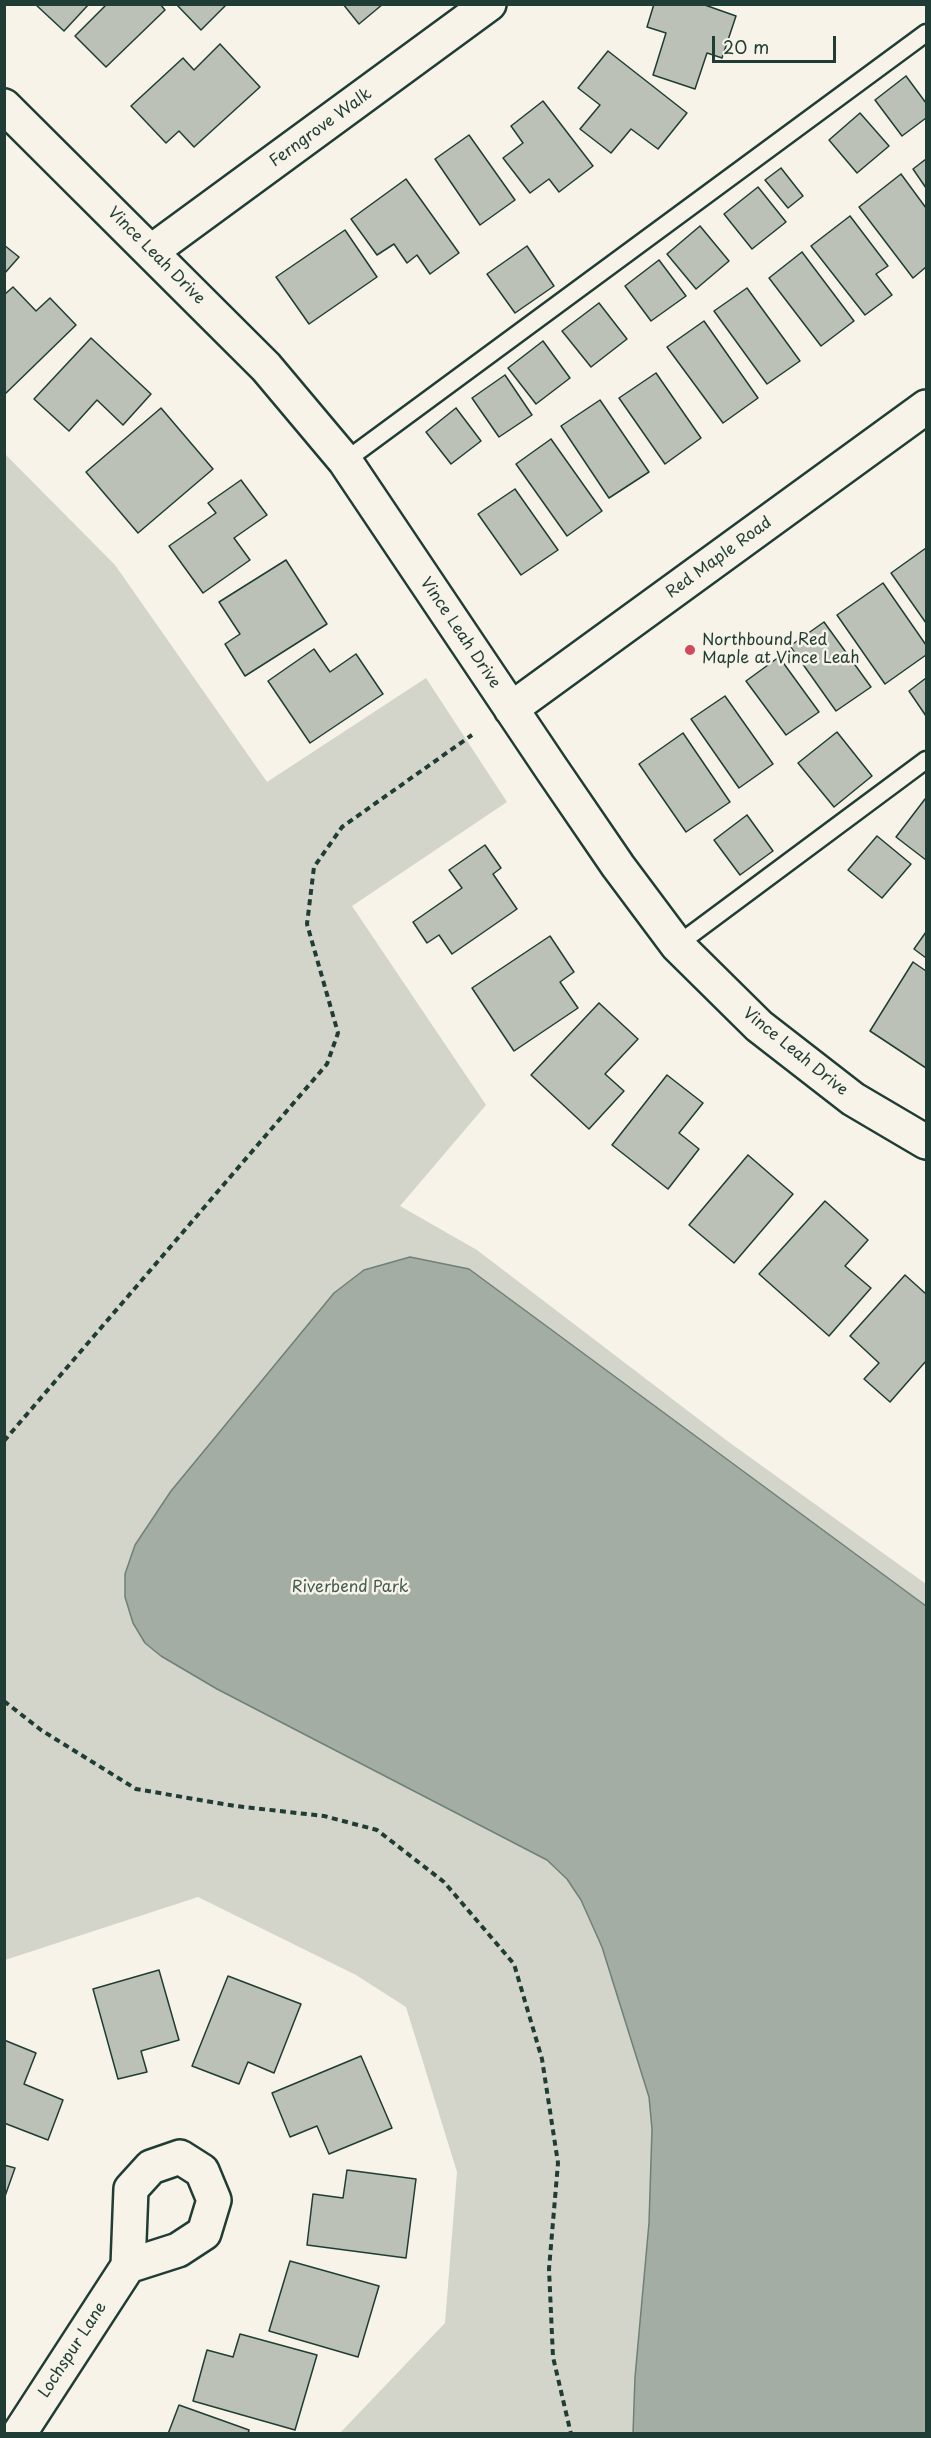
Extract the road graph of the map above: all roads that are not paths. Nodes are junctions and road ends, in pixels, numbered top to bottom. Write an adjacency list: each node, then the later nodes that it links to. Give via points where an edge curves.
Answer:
1 (489, 4): 4 (street, Ferngrove Walk)
2 (927, 33): 6 (lane)
3 (4, 106): 4 (street, Vince Leah Drive)
4 (152, 251): 6 (street, Vince Leah Drive, via 266,367)
5 (927, 407): 7 (street, Red Maple Road)
6 (345, 461): 7 (street, Vince Leah Drive)
7 (512, 709): 9 (street, Vince Leah Drive, via 618,866)
8 (927, 760): 9 (lane)
9 (677, 945): 10 (street, Vince Leah Drive, via 759,1026 853,1099)
10 (927, 1142)
11 (128, 2266): 12 (street, Lochspur Lane)
12 (19, 2433)

